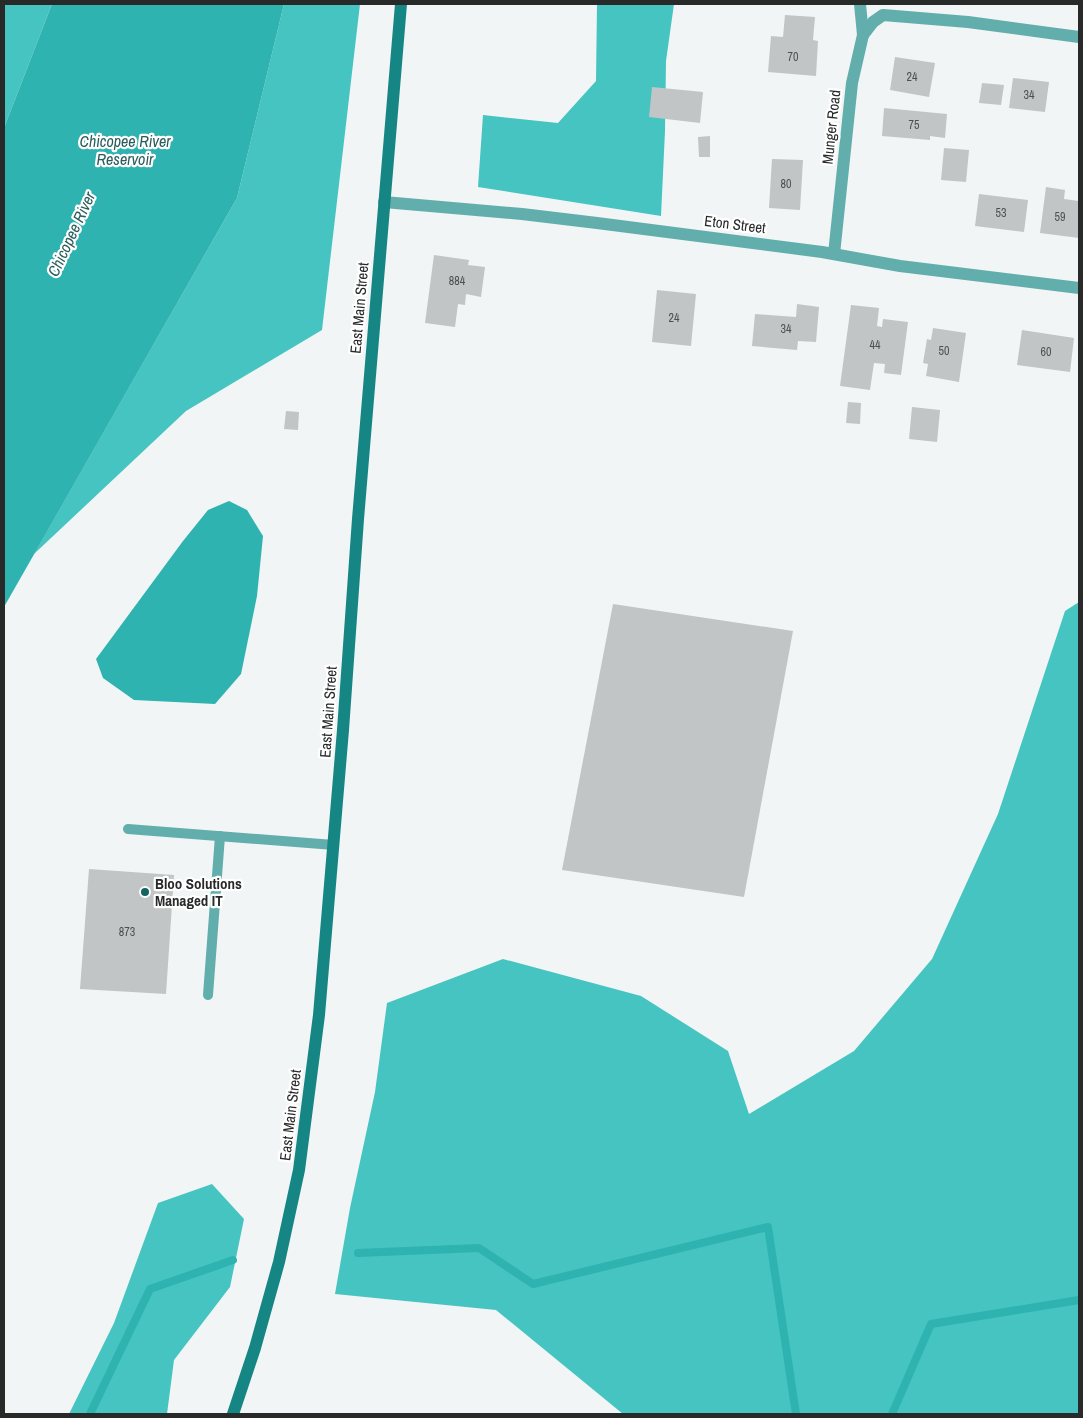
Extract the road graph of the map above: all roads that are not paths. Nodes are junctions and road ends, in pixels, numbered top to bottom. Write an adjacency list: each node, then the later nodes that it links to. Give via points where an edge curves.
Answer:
1 (401, 4): 5 (main road, East Main Street)
2 (860, 4): 3 (street, Munger Road)
3 (863, 35): 4 (street, via 872,22 884,15); 6 (street, Munger Road, via 852,83)
4 (1079, 37)
5 (384, 202): 6 (street, Eton Street, via 578,221); 10 (main road, East Main Street)
6 (834, 254): 7 (street, Eton Street, via 900,266)
7 (1079, 288)
8 (128, 829): 9 (lane)
9 (220, 836): 10 (lane); 11 (lane)
10 (334, 844): 12 (main road, East Main Street, via 320,1015 299,1170 255,1348)
11 (208, 995)
12 (233, 1414)

